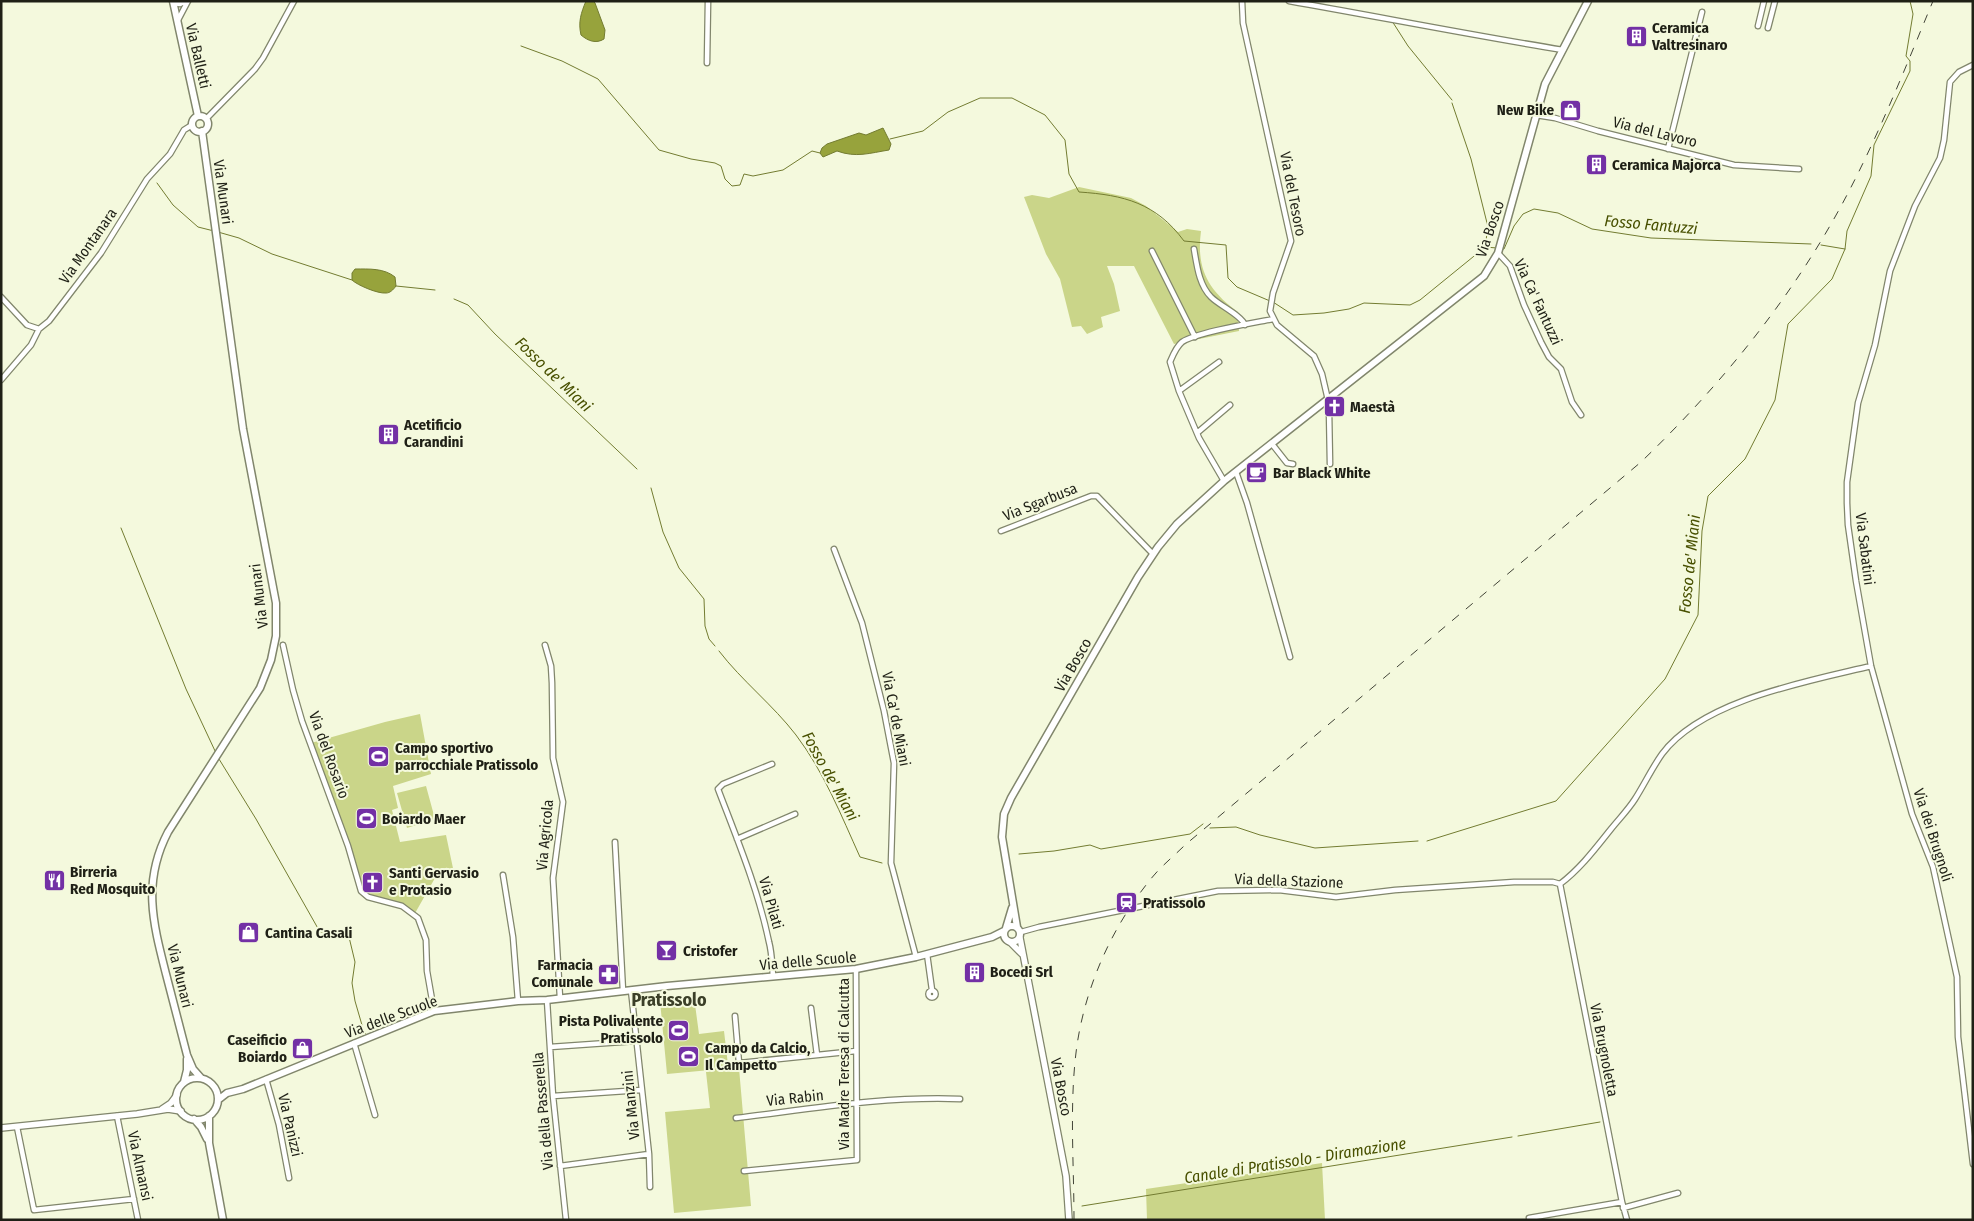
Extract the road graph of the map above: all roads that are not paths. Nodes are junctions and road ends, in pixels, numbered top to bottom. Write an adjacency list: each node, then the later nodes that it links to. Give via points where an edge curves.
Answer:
1 (186, 1): 9 (street, via 180,4); 11 (street)
2 (294, 1): 19 (street, via 255,69)
3 (708, 1): 15 (street)
4 (1242, 1): 28 (street, Via del Tesoro, via 1243,23 1291,241 1273,293 1270,311)
5 (1289, 1): 14 (street)
6 (1588, 1): 14 (main road, Via Bosco)
7 (1764, 1): 12 (street)
8 (1775, 1): 13 (street)
9 (173, 2): 11 (main road, Via Balletti)
10 (1702, 12): 22 (street)
11 (177, 21): 18 (main road, Via Balletti)
12 (1758, 26)
13 (1768, 28)
14 (1563, 50): 17 (main road, Via Bosco, via 1545,84)
15 (708, 63)
16 (1973, 65): 50 (street, Via Sabatini, via 1959,72 1950,82 1940,158 1915,206 1892,265 1876,345 1858,403 1848,477 1847,514)
17 (1536, 115): 22 (street, Via del Lavoro); 25 (main road, Via Bosco)
18 (198, 116): 19 (main road); 20 (main road)
19 (206, 119): 21 (main road, Via Munari, via 208,126)
20 (192, 125): 21 (main road, via 195,130); 30 (street, Via Montanara, via 184,130 170,154 147,179 101,253 49,321)
21 (202, 131): 80 (main road, Via Munari, via 242,422 277,624 274,652 265,678 166,837 156,860 151,902 155,928)
22 (1668, 149): 23 (street, Via del Lavoro, via 1734,166)
23 (1799, 169)
24 (1194, 249): 29 (street, via 1205,289)
25 (1500, 249): 35 (main road, Via Bosco, via 1484,276 1467,291); 37 (street, Via Ca' Fantuzzi, via 1541,342 1561,369 1572,402)
26 (1152, 251): 31 (street)
27 (1, 298): 30 (street, via 27,325)
28 (1273, 319): 29 (street); 35 (street, via 1314,356 1322,374)
29 (1245, 325): 31 (street)
30 (39, 329): 33 (street, Via Montanara, via 31,345)
31 (1195, 337): 34 (street, via 1182,342 1170,362)
32 (1218, 362): 34 (street)
33 (1, 380)
34 (1179, 391): 38 (street)
35 (1327, 401): 39 (main road, Via Bosco); 41 (street)
36 (1230, 405): 38 (street)
37 (1581, 415)
38 (1197, 433): 43 (street)
39 (1272, 444): 40 (street, via 1287,463); 42 (main road, Via Bosco)
40 (1293, 464)
41 (1330, 464)
42 (1236, 472): 43 (main road, Via Bosco); 49 (street)
43 (1224, 481): 46 (main road, Via Bosco, via 1191,510)
44 (1001, 531): 46 (street, Via Sgarbusa, via 1097,496)
45 (834, 548): 63 (street, Via Ca' de Miani, via 862,623 894,763 891,863)
46 (1153, 554): 57 (main road, Via Bosco, via 1008,804 1002,837)
47 (283, 645): 74 (street, Via del Rosario, via 302,721 361,890 368,897 402,906 418,918 426,940)
48 (546, 645): 70 (street, Via Agricola, via 551,666 553,758 563,802 553,878)
49 (1290, 657)
50 (1871, 666): 56 (street, via 1784,687 1720,710 1687,730 1663,753 1634,802 1602,841 1574,874); 106 (street, Via dei Brugnoli, via 1912,814 1933,868 1957,977 1958,1037)
51 (772, 764): 53 (street, Via Pilati, via 718,789)
52 (794, 814): 53 (street)
53 (737, 839): 66 (street, Via Pilati, via 770,944)
54 (615, 842): 69 (street)
55 (503, 876): 72 (street, via 513,938)
56 (1560, 884): 59 (street, Via della Stazione, via 1514,882 1336,897 1279,890 1218,892); 113 (street, Via Brugnoletta)
57 (1012, 902): 58 (main road, Via Bosco); 59 (main road, Via Bosco)
58 (1005, 929): 59 (main road, via 1012,925); 60 (main road, Via delle Scuole); 61 (main road, Via Bosco, via 1004,936)
59 (1019, 932): 61 (main road, via 1016,942); 64 (main road, Via Bosco)
60 (992, 937): 61 (main road, Via delle Scuole); 62 (main road, Via delle Scuole)
61 (1009, 941): 64 (main road, Via Bosco)
62 (927, 954): 63 (main road, Via delle Scuole); 68 (street)
63 (916, 957): 65 (main road, Via delle Scuole)
64 (1024, 958): 118 (main road, Via Bosco, via 1066,1176)
65 (856, 969): 66 (main road, Via delle Scuole); 79 (street, Via Madre Teresa di Calcutta)
66 (773, 976): 67 (main road, Via delle Scuole)
67 (631, 990): 69 (main road, Via delle Scuole); 76 (street, Via Manzini)
68 (932, 990)
69 (623, 991): 70 (main road, Via delle Scuole)
70 (560, 998): 71 (main road, Via delle Scuole)
71 (547, 1000): 72 (main road, Via delle Scuole); 78 (street, Via della Passerella)
72 (518, 1001): 74 (main road, Via delle Scuole)
73 (811, 1008): 81 (street)
74 (434, 1011): 77 (main road, Via delle Scuole)
75 (735, 1016): 83 (street)
76 (636, 1041): 78 (street); 88 (street, Via Manzini)
77 (354, 1043): 85 (main road, Via delle Scuole); 97 (street)
78 (550, 1047): 91 (street, Via della Passerella)
79 (856, 1051): 81 (street); 94 (street, Via Madre Teresa di Calcutta)
80 (187, 1055): 84 (main road, Via Munari); 86 (main road, Via Munari, via 188,1070)
81 (817, 1055): 83 (street)
82 (732, 1063): 83 (street)
83 (740, 1063)
84 (201, 1078): 86 (main road); 87 (main road)
85 (266, 1079): 89 (main road, Via delle Scuole); 109 (street, Via Panizzi)
86 (184, 1082): 90 (main road)
87 (214, 1087): 89 (main road); 93 (main road)
88 (641, 1090): 91 (street); 105 (street, Via Manzini)
89 (235, 1091): 93 (main road, Via delle Scuole)
90 (177, 1095): 95 (main road); 96 (main road)
91 (552, 1096): 107 (street, Via della Passerella)
92 (960, 1099): 94 (street, Via Rabin)
93 (218, 1100): 99 (main road)
94 (856, 1104): 100 (street, Via Rabin); 108 (street, Via Madre Teresa di Calcutta, via 857,1160)
95 (159, 1110): 96 (main road); 98 (main road)
96 (181, 1111): 101 (main road)
97 (375, 1115)
98 (117, 1116): 102 (main road); 112 (street, Via Almansi)
99 (209, 1116): 101 (main road); 104 (main road)
100 (736, 1118)
101 (194, 1119): 104 (main road)
102 (17, 1127): 103 (main road); 112 (street, via 34,1210)
103 (1, 1128)
104 (209, 1143): 116 (main road)
105 (649, 1154): 107 (street); 110 (street, Via Manzini)
106 (1973, 1164)
107 (560, 1166): 117 (street, Via della Passerella)
108 (744, 1171)
109 (289, 1178)
110 (650, 1187)
111 (1678, 1192): 113 (street)
112 (134, 1199): 115 (street, Via Almansi)
113 (1622, 1205): 114 (street); 119 (street, Via Brugnoletta)
114 (1528, 1218)
115 (138, 1220)
116 (223, 1220)
117 (566, 1220)
118 (1069, 1220)
119 (1627, 1220)

